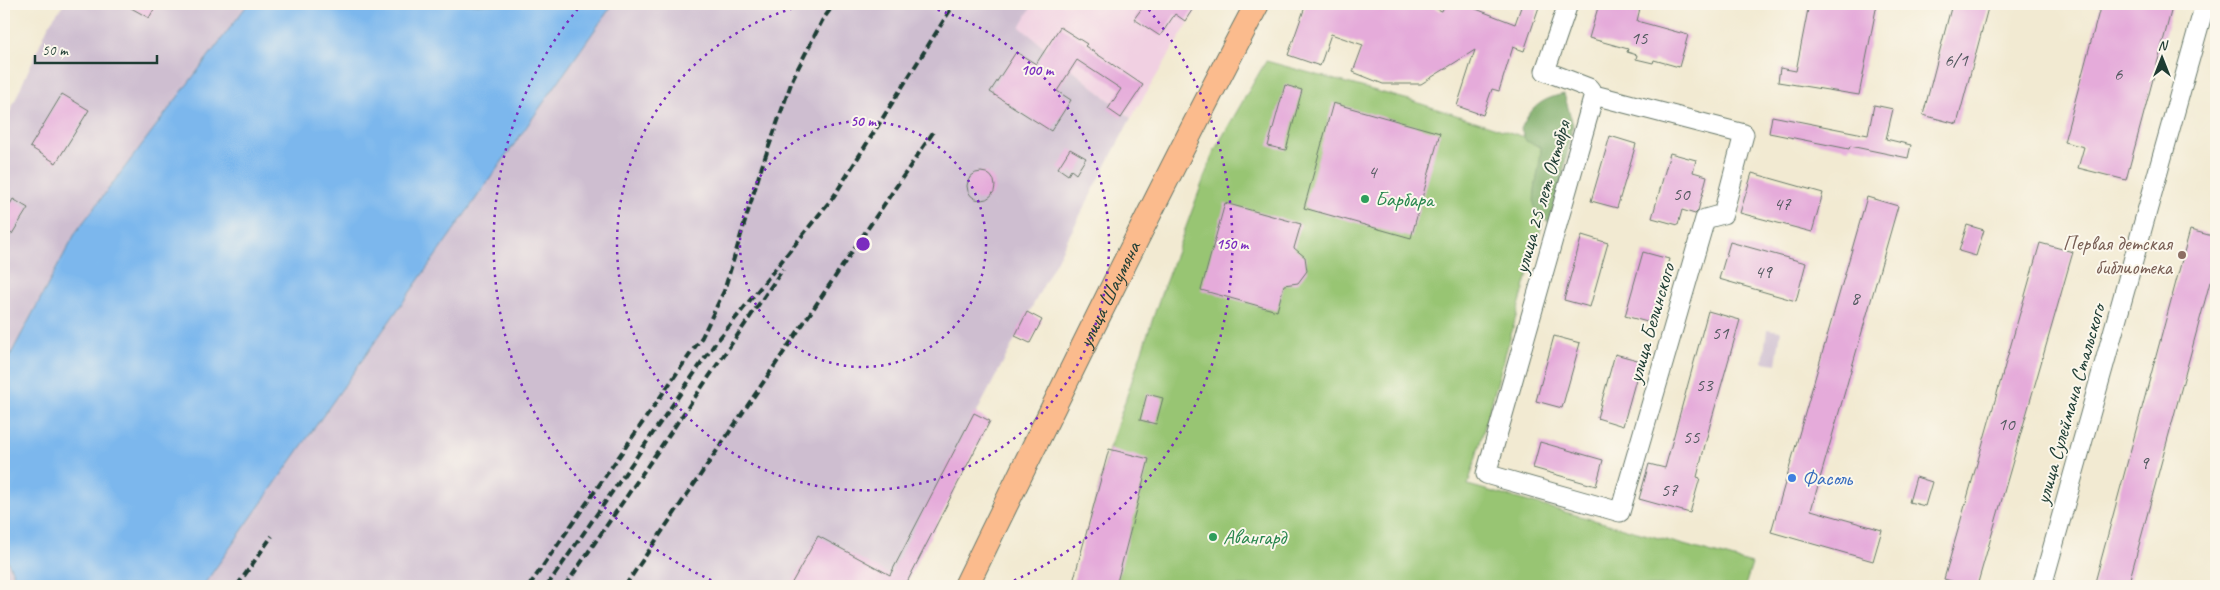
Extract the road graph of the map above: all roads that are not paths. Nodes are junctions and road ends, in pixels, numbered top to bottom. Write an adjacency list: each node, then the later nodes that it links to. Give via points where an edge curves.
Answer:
1 (1257, 4): 6 (main road, улица Шаумяна)
2 (1568, 4): 4 (street, via 1545,71 1589,88)
3 (2205, 4): 7 (street, улица Сулеймана Стальского)
4 (1594, 95): 5 (street, улица 25 лет Октября); 5 (street, улица Белинского, via 1744,134 1723,214 1705,219 1620,512 1486,474)
5 (1498, 434)
6 (966, 586)
7 (2042, 586)

